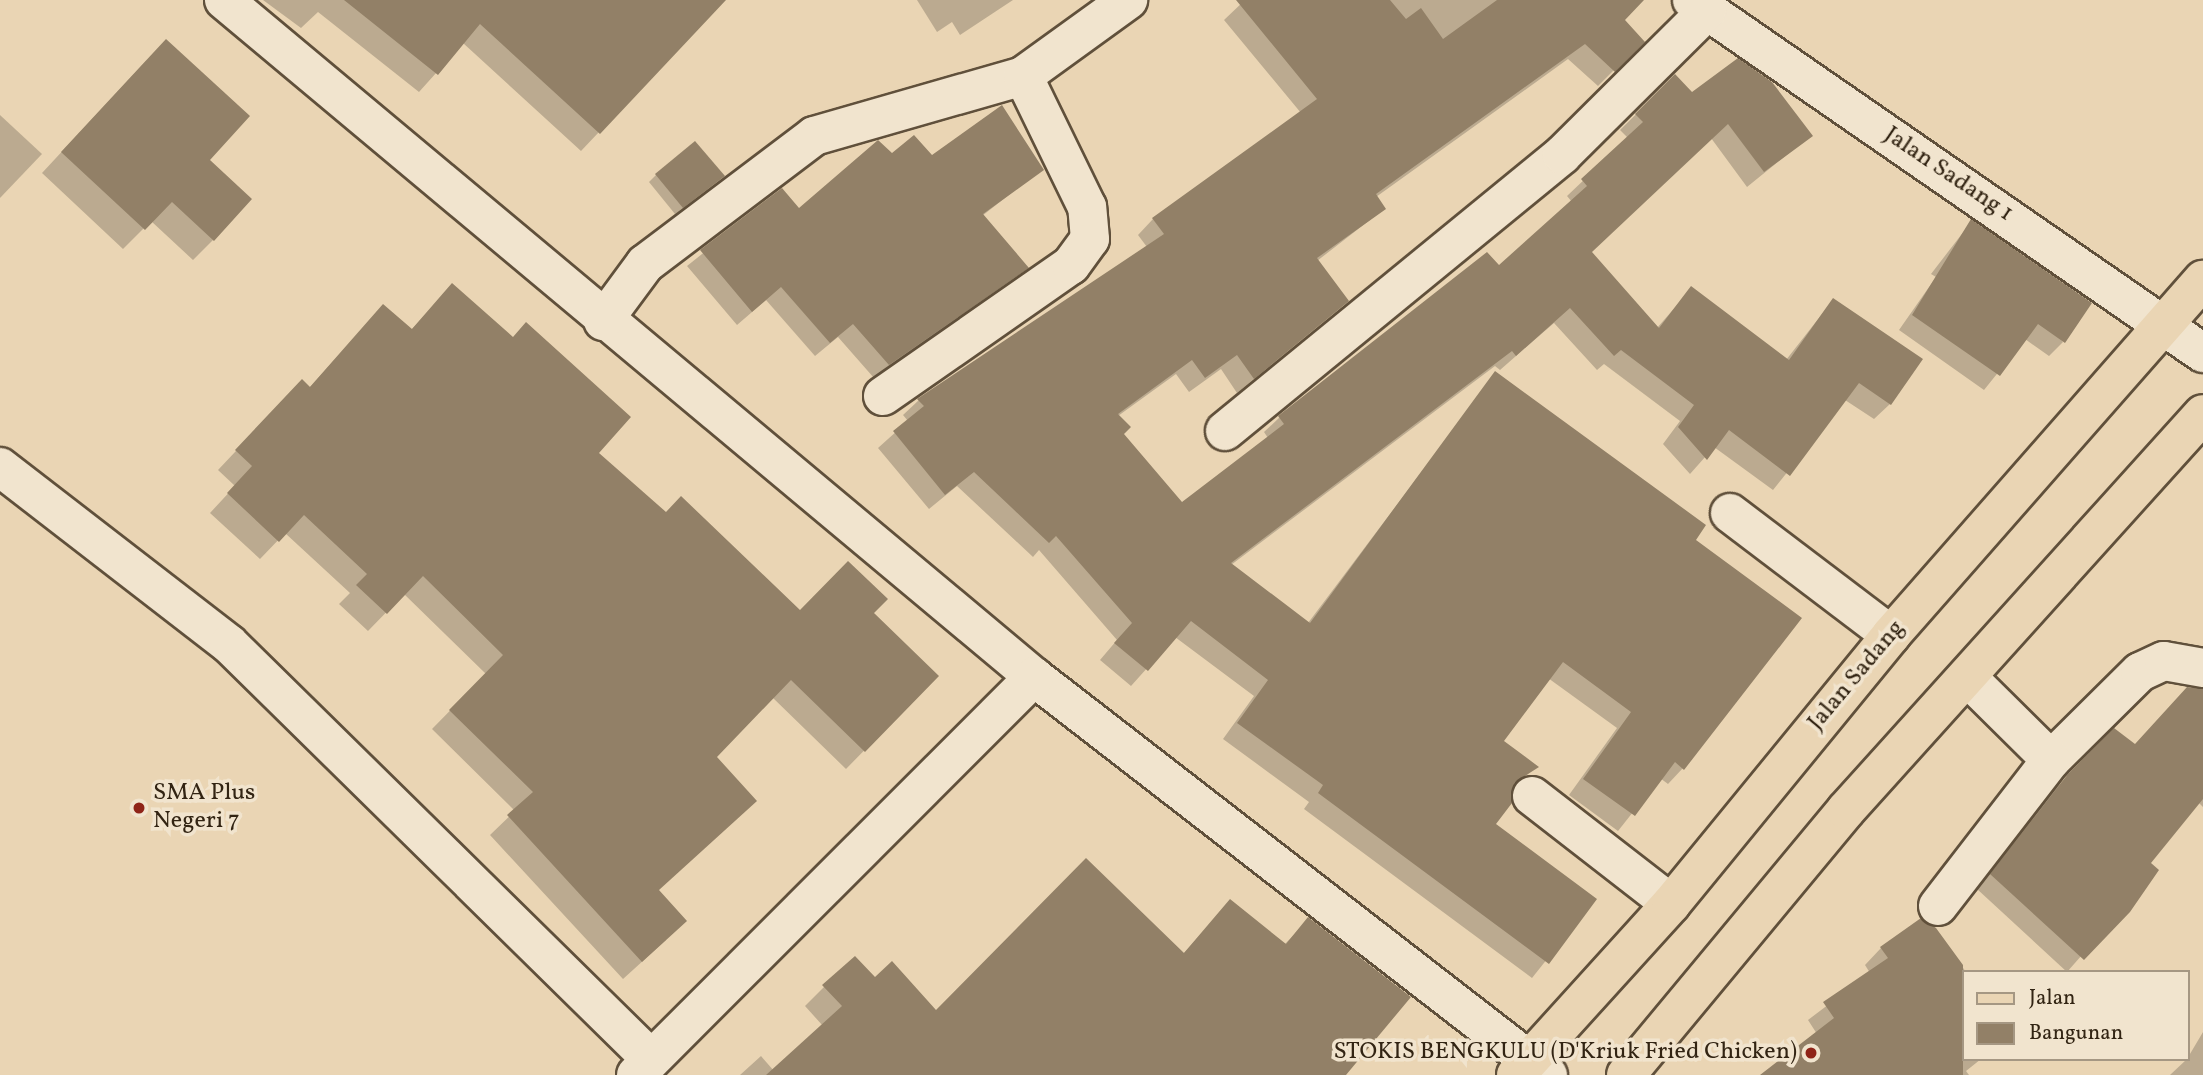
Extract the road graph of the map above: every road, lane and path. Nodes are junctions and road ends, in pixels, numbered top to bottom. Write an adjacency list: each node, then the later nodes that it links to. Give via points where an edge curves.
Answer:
1 (224, 0): 6 (street)
2 (1128, 0): 4 (street)
3 (1700, 6): 7 (street, Jalan Sadang 1); 11 (street, via 1562,155)
4 (1023, 76): 6 (street, via 814,136 645,264); 9 (street, via 1087,207 1090,239 1071,265)
5 (2203, 280): 7 (main road, Jalan Sadang)
6 (604, 321): 16 (street)
7 (2166, 323): 8 (street, Jalan Sadang 1); 14 (main road, Jalan Sadang)
8 (2203, 353)
9 (883, 396)
10 (2203, 414): 17 (main road)
11 (1225, 431)
12 (0, 467): 22 (street, via 229,644)
13 (1730, 513): 14 (street)
14 (1891, 635): 20 (main road, Jalan Sadang)
15 (2203, 668): 18 (street, via 2164,661 2140,672)
16 (1034, 677): 22 (street); 23 (street)
17 (1967, 677): 18 (street); 24 (main road, via 1846,810)
18 (2051, 760): 21 (street)
19 (1532, 796): 20 (street)
20 (1671, 904): 23 (main road, Jalan Sadang)
21 (1938, 906)
22 (643, 1067)
23 (1531, 1070)
24 (1626, 1075)

